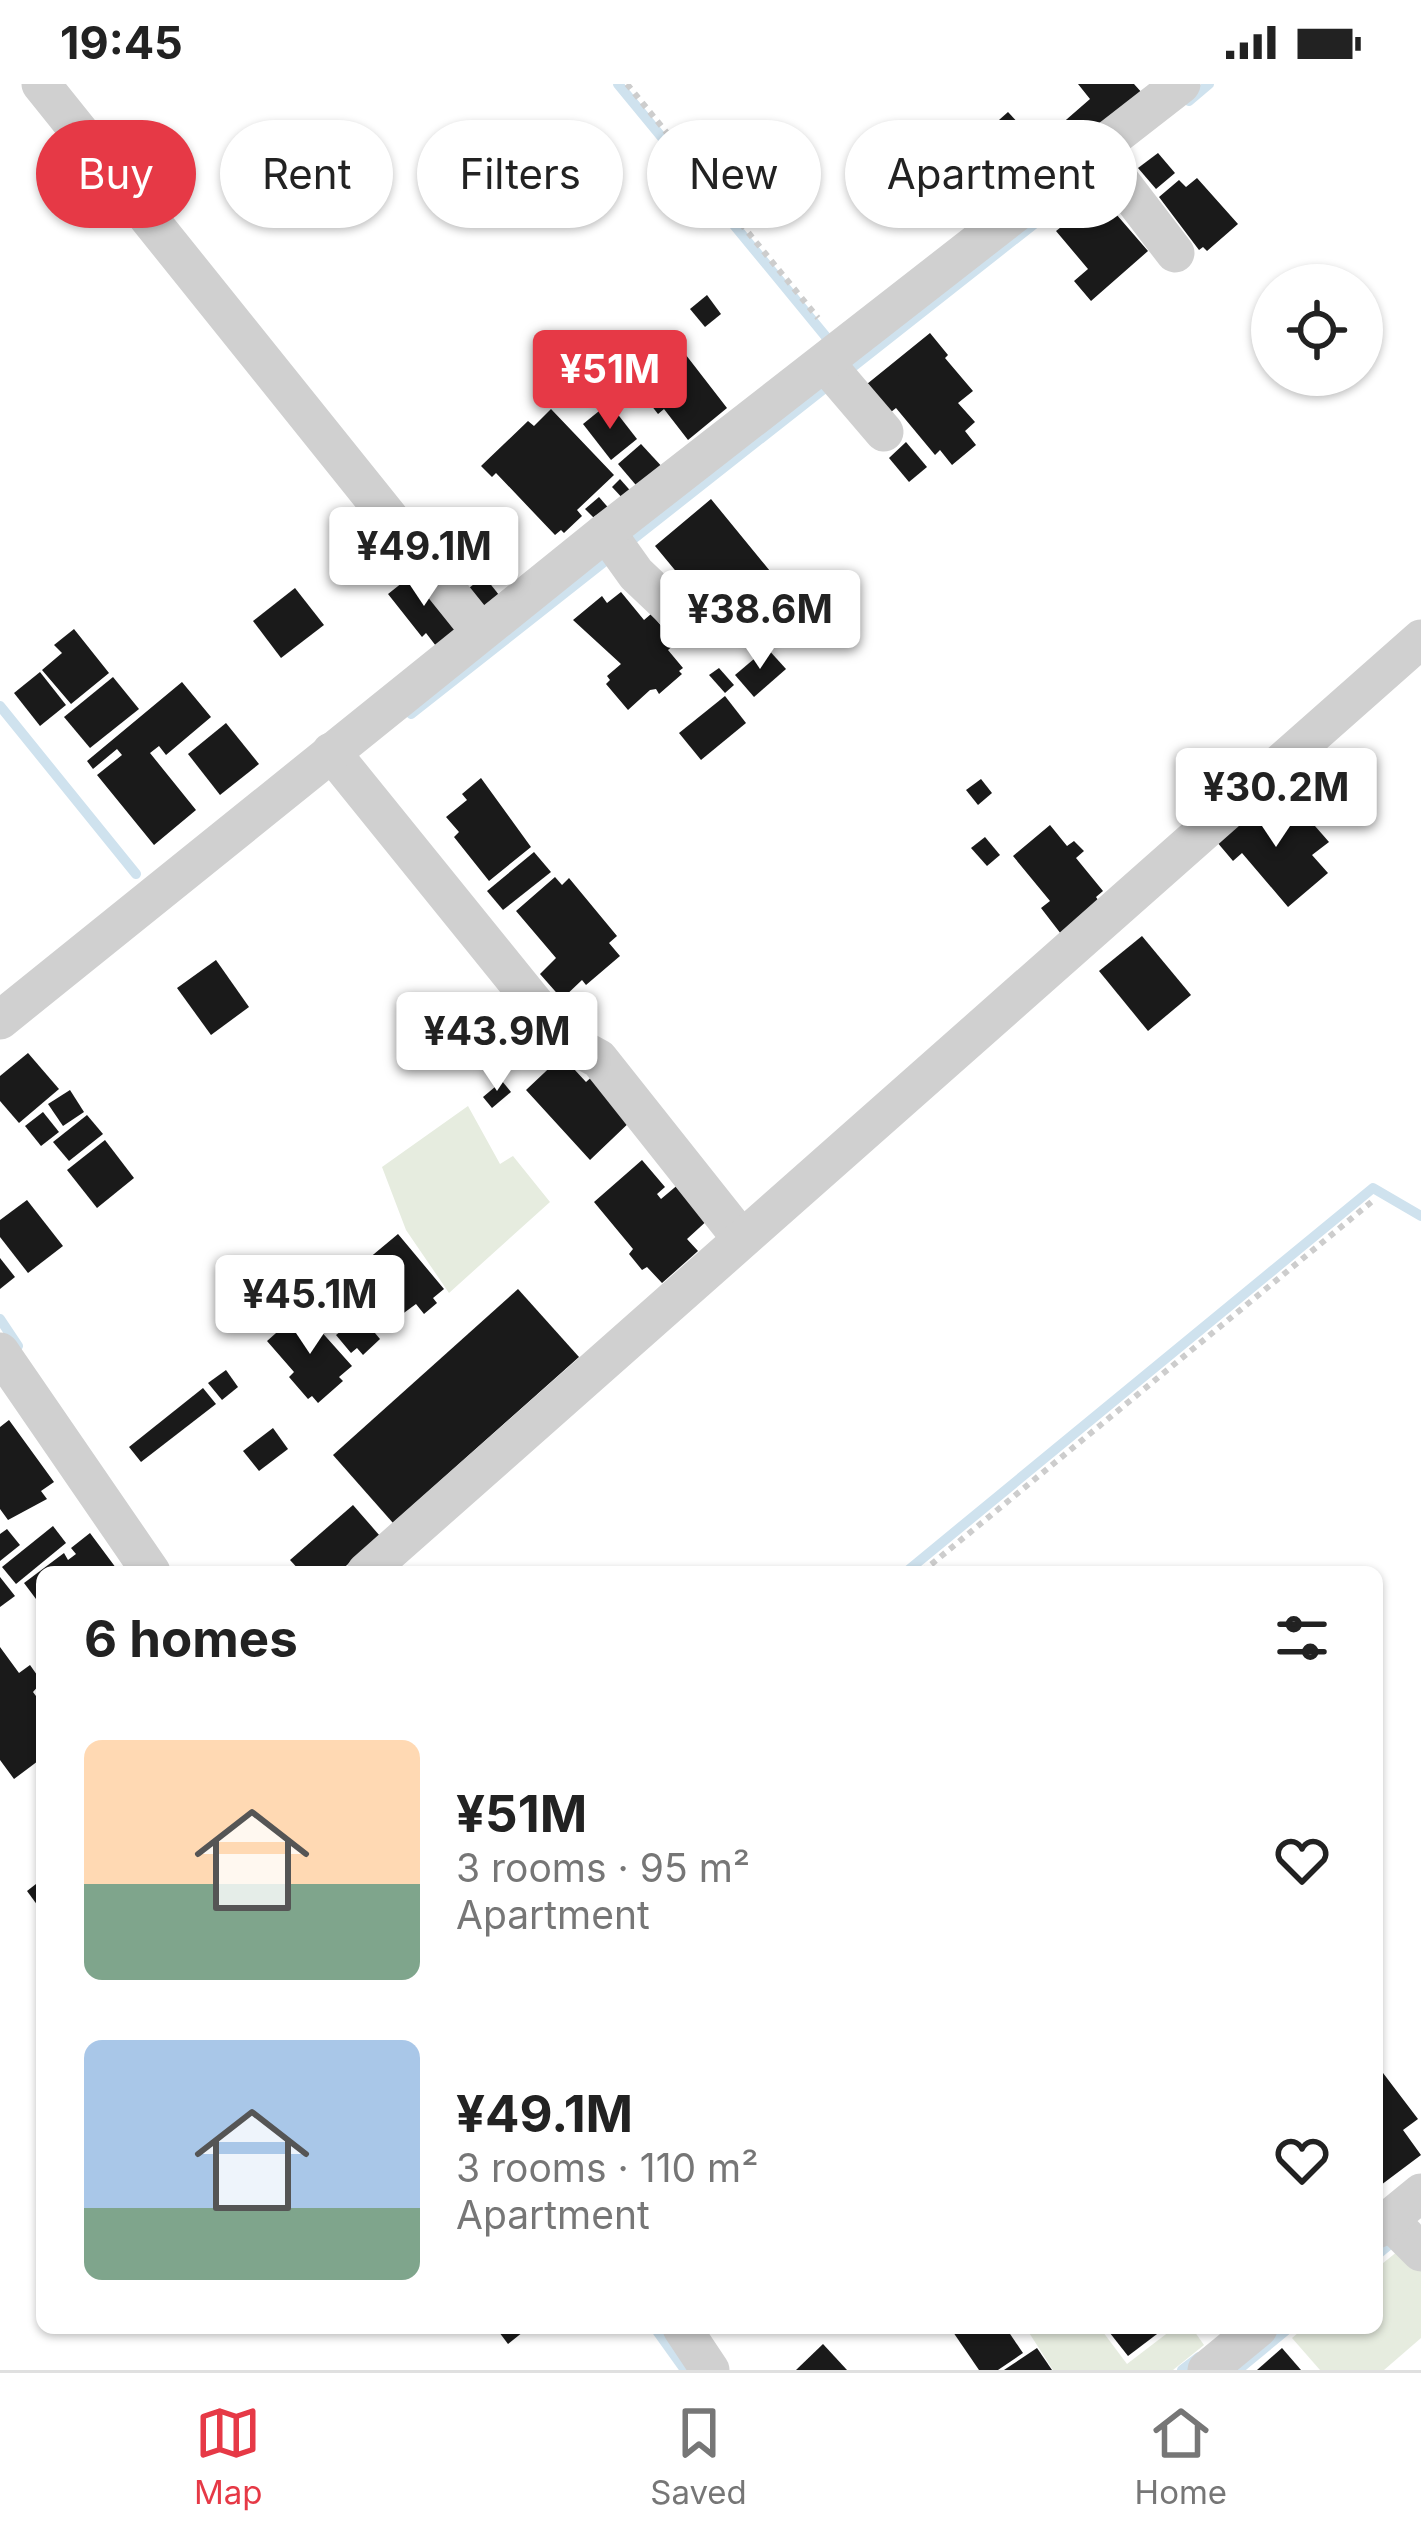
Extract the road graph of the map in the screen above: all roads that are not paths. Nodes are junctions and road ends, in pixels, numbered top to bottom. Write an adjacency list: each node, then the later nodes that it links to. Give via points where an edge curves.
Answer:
1 (41, 84): 11 (street)
2 (1181, 84): 3 (street)
3 (1137, 129)
4 (1137, 204): 6 (street)
5 (1019, 228): 7 (street)
6 (1175, 253)
7 (837, 367): 8 (street); 9 (street)
8 (884, 433)
9 (615, 544): 10 (street); 11 (street)
10 (693, 628)
11 (480, 632): 13 (street)
12 (1421, 639): 15 (street)
13 (339, 762): 14 (street); 15 (street, via 565,1040 599,1059)
14 (0, 1020)
15 (737, 1232): 18 (street)
16 (0, 1352): 17 (street)
17 (147, 1566)
18 (373, 1566)
19 (1421, 2193): 20 (street)
20 (1398, 2234)
21 (686, 2334): 23 (street)
22 (1251, 2334): 24 (street)
23 (710, 2370)
24 (1207, 2370)

